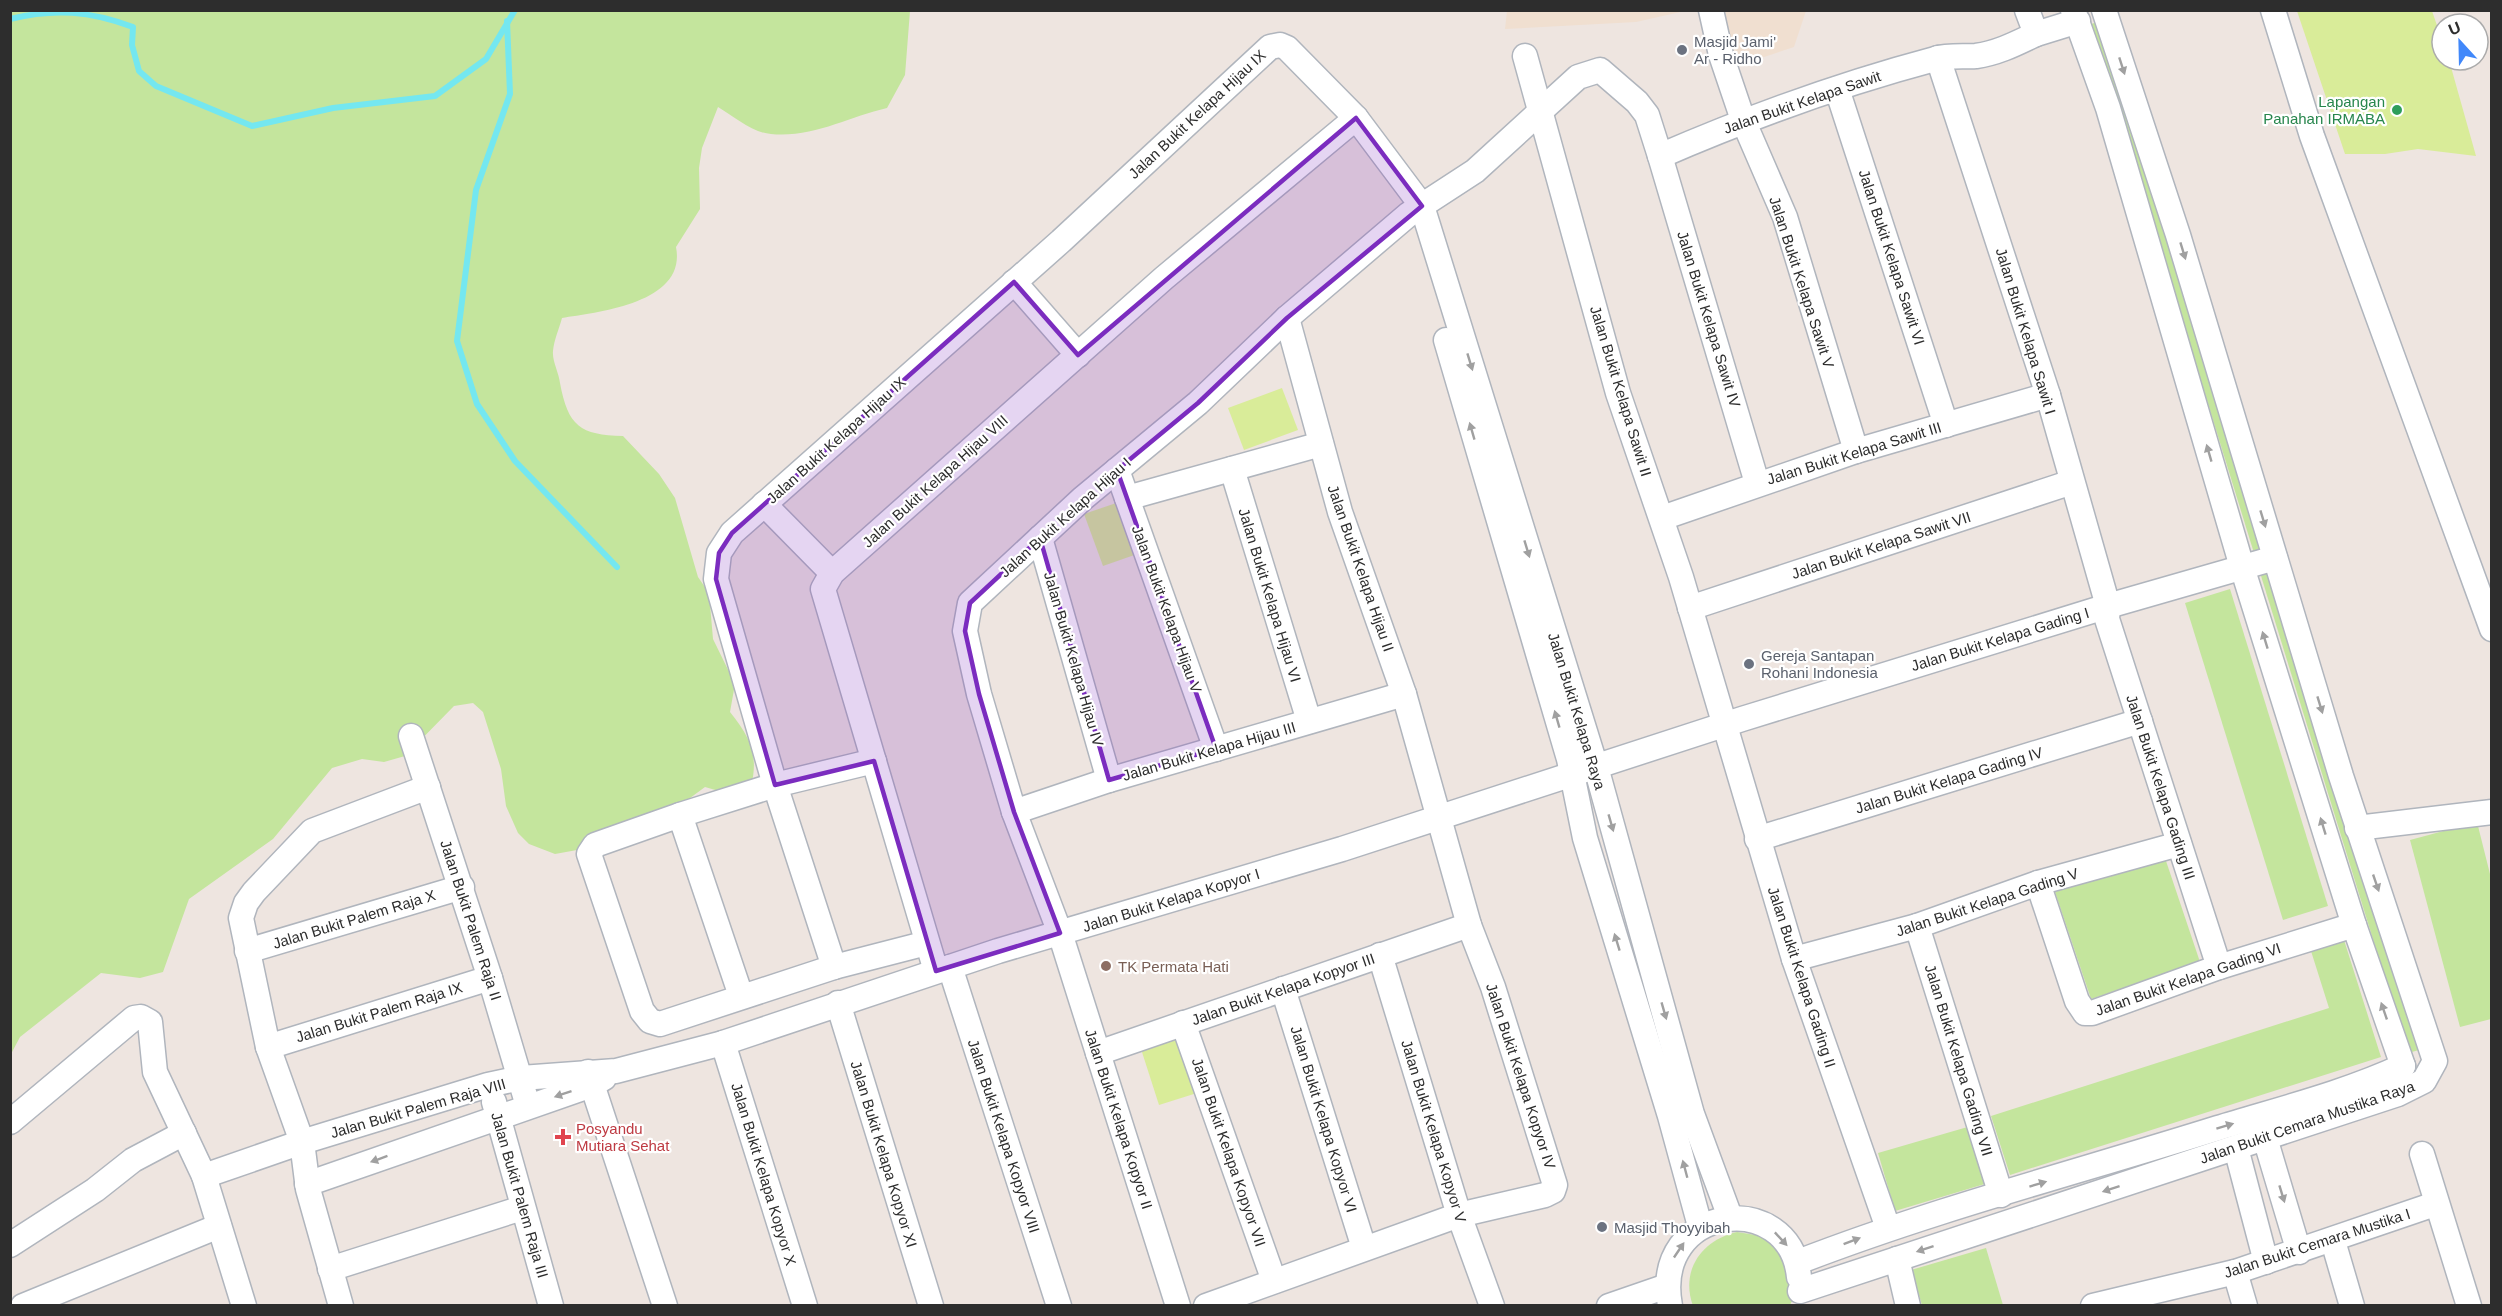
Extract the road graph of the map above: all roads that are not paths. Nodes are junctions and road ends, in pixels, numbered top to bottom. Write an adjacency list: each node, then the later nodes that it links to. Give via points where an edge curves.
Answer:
1 (1711, 10): 12 (street, Jalan Bukit Kelapa Sawit V, via 1721,56)
2 (2027, 10): 6 (street)
3 (2104, 10): 31 (street, one-way to 31, via 2178,235)
4 (2273, 10): 36 (street, via 2312,136)
5 (2075, 16): 6 (street, Jalan Bukit Kelapa Sawit); 32 (street, one-way to 5, via 2118,140)
6 (2036, 34): 8 (street, Jalan Bukit Kelapa Sawit, via 2009,47 1978,55)
7 (1524, 56): 10 (street, Jalan Bukit Kelapa Sawit II)
8 (1938, 58): 9 (street, Jalan Bukit Kelapa Sawit); 18 (street, Jalan Bukit Kelapa Sawit I)
9 (1837, 89): 12 (street, Jalan Bukit Kelapa Sawit); 19 (street, Jalan Bukit Kelapa Sawit VI)
10 (1540, 111): 13 (street, via 1578,77 1600,70 1638,102 1647,115); 14 (street, via 1475,171); 29 (street, Jalan Bukit Kelapa Sawit II, via 1618,393)
11 (1356, 118): 14 (street); 15 (street, Jalan Bukit Kelapa Hijau IX, via 1287,48 1269,47); 17 (street, Jalan Bukit Kelapa Hijau VIII)
12 (1743, 120): 13 (street, Jalan Bukit Kelapa Sawit); 21 (street, Jalan Bukit Kelapa Sawit V, via 1785,217)
13 (1660, 156): 26 (street, Jalan Bukit Kelapa Sawit IV)
14 (1415, 210): 16 (street, Jalan Bukit Kelapa Hijau I); 22 (street, Jalan Bukit Kelapa Raya)
15 (1014, 282): 17 (street); 28 (street, Jalan Bukit Kelapa Hijau IX)
16 (1287, 318): 20 (street, Jalan Bukit Kelapa Hijau II); 24 (street, Jalan Bukit Kelapa Hijau I, via 1198,403)
17 (1078, 355): 33 (street, Jalan Bukit Kelapa Hijau VIII)
18 (2048, 395): 19 (street, Jalan Bukit Kelapa Sawit III); 25 (street, Jalan Bukit Kelapa Sawit I)
19 (1946, 425): 21 (street, Jalan Bukit Kelapa Sawit III)
20 (1321, 444): 23 (street); 37 (street, Jalan Bukit Kelapa Hijau II, via 1340,512)
21 (1856, 452): 26 (street, Jalan Bukit Kelapa Sawit III)
22 (1492, 464): 44 (street, Jalan Bukit Kelapa Raya, one-way to 44); 45 (street, Jalan Bukit Kelapa Raya, one-way to 22)
23 (1232, 469): 27 (street); 38 (street, Jalan Bukit Kelapa Hijau VI)
24 (1117, 470): 27 (street, Jalan Bukit Kelapa Hijau V); 30 (street, Jalan Bukit Kelapa Hijau I)
25 (2073, 482): 34 (street, Jalan Bukit Kelapa Sawit I); 35 (street, Jalan Bukit Kelapa Sawit VII)
26 (1757, 483): 29 (street, Jalan Bukit Kelapa Sawit III)
27 (1127, 498): 42 (street, Jalan Bukit Kelapa Hijau V)
28 (764, 504): 33 (street); 47 (street, Jalan Bukit Kelapa Hijau IX, via 732,533 719,554 716,579)
29 (1662, 518): 35 (street, Jalan Bukit Kelapa Sawit II)
30 (1040, 538): 46 (street, Jalan Bukit Kelapa Hijau IV); 49 (street, Jalan Bukit Kelapa Hijau I, via 970,603 965,617 980,694)
31 (2275, 558): 32 (street, Jalan Bukit Kelapa Gading I); 53 (street, one-way to 53)
32 (2242, 567): 34 (street, Jalan Bukit Kelapa Gading I); 59 (street, one-way to 32)
33 (832, 573): 43 (street, via 823,589 827,608)
34 (2108, 606): 39 (street, Jalan Bukit Kelapa Gading III, via 2107,619); 40 (street, Jalan Bukit Kelapa Gading I)
35 (1690, 608): 40 (street, Jalan Bukit Kelapa Sawit II)
36 (2492, 629)
37 (1404, 694): 38 (street, Jalan Bukit Kelapa Hijau III); 52 (street, Jalan Bukit Kelapa Hijau II)
38 (1309, 721): 42 (street, Jalan Bukit Kelapa Hijau III)
39 (2140, 721): 54 (street, Jalan Bukit Kelapa Gading IV); 55 (street, Jalan Bukit Kelapa Gading III)
40 (1725, 724): 44 (street, Jalan Bukit Kelapa Kopyor I); 54 (street, Jalan Bukit Kelapa Gading II)
41 (411, 736): 48 (street, Jalan Bukit Palem Raja II)
42 (1216, 749): 46 (street, Jalan Bukit Kelapa Hijau III)
43 (874, 760): 47 (street); 62 (street)
44 (1596, 767): 45 (street, Jalan Bukit Kelapa Kopyor I); 99 (street, Jalan Bukit Kelapa Raya, one-way to 99, via 1692,1114)
45 (1572, 775): 52 (street, Jalan Bukit Kelapa Kopyor I); 101 (street, Jalan Bukit Kelapa Raya, one-way to 45, via 1584,838)
46 (1109, 780): 49 (street, Jalan Bukit Kelapa Hijau III)
47 (775, 785): 51 (street); 67 (street, Jalan Bukit Kelapa Hijau IX)
48 (428, 787): 57 (street, Jalan Bukit Palem Raja II); 63 (street, via 312,831 246,903 241,918)
49 (1014, 812): 61 (street, Jalan Bukit Kelapa Hijau I)
50 (2492, 812): 53 (street)
51 (680, 815): 71 (street); 71 (street, via 595,845 589,854 642,1011 650,1021 660,1024)
52 (1440, 817): 58 (street, Jalan Bukit Kelapa Kopyor IV); 61 (street, Jalan Bukit Kelapa Kopyor I)
53 (2357, 828): 81 (street, one-way to 81, via 2434,1052 2435,1061)
54 (1758, 839): 65 (street, Jalan Bukit Kelapa Gading II)
55 (2179, 844): 56 (street, Jalan Bukit Kelapa Gading V); 66 (street, Jalan Bukit Kelapa Gading III)
56 (2038, 883): 60 (street, Jalan Bukit Kelapa Gading V); 66 (street, Jalan Bukit Kelapa Gading VI, via 2077,1001 2085,1013)
57 (462, 887): 63 (street, Jalan Bukit Palem Raja X); 69 (street, Jalan Bukit Palem Raja II)
58 (1469, 925): 64 (street, Jalan Bukit Kelapa Kopyor III); 98 (street, Jalan Bukit Kelapa Kopyor IV, via 1493,987 1555,1185 1554,1191 1545,1194)
59 (2354, 925): 66 (street, Jalan Bukit Kelapa Gading VI); 77 (street, one-way to 59)
60 (1917, 926): 65 (street, Jalan Bukit Kelapa Gading V); 95 (street, Jalan Bukit Kelapa Gading VII)
61 (1060, 933): 68 (street, Jalan Bukit Kelapa Kopyor I); 76 (street, Jalan Bukit Kelapa Kopyor II)
62 (927, 943): 67 (street); 68 (street)
63 (247, 951): 75 (street)
64 (1380, 955): 70 (street, Jalan Bukit Kelapa Kopyor III); 98 (street, Jalan Bukit Kelapa Kopyor V)
65 (1794, 959): 102 (street, Jalan Bukit Kelapa Gading II)
66 (2219, 967)
67 (834, 968): 71 (street)
68 (943, 969): 72 (street, Jalan Bukit Kelapa Kopyor I); 122 (street, Jalan Bukit Kelapa Kopyor VIII)
69 (490, 978): 75 (street, Jalan Bukit Palem Raja IX); 79 (street, Jalan Bukit Palem Raja II)
70 (1283, 989): 73 (street, Jalan Bukit Kelapa Kopyor III); 105 (street, Jalan Bukit Kelapa Kopyor VI)
71 (741, 996)
72 (838, 1003): 74 (street, Jalan Bukit Kelapa Kopyor I); 121 (street, Jalan Bukit Kelapa Kopyor XI)
73 (1183, 1023): 76 (street, Jalan Bukit Kelapa Kopyor III); 112 (street, Jalan Bukit Kelapa Kopyor VII)
74 (723, 1042): 78 (street, Jalan Bukit Kelapa Kopyor I); 120 (street, Jalan Bukit Kelapa Kopyor X)
75 (268, 1047): 88 (street)
76 (1098, 1053): 123 (street, Jalan Bukit Kelapa Kopyor II)
77 (2403, 1066): 81 (street, Jalan Bukit Cemara Mustika Raya); 90 (street, Jalan Bukit Cemara Mustika Raya, one-way to 77, via 2377,1079)
78 (616, 1071): 80 (street, Jalan Bukit Palem Raja VIII)
79 (521, 1078): 80 (street, Jalan Bukit Palem Raja VIII); 82 (street, Jalan Bukit Palem Raja VIII); 83 (street, Jalan Bukit Palem Raja II)
80 (590, 1078): 83 (street, Jalan Bukit Palem Raja VIII, one-way to 83); 119 (street)
81 (2424, 1082): 87 (street, Jalan Bukit Cemara Mustika Raya)
82 (488, 1085): 84 (street, Jalan Bukit Palem Raja III); 88 (street, Jalan Bukit Palem Raja VIII)
83 (528, 1106): 84 (street, Jalan Bukit Palem Raja VIII)
84 (496, 1117): 93 (street, Jalan Bukit Palem Raja VIII, one-way to 93); 97 (street, Jalan Bukit Palem Raja III)
85 (10, 1122): 86 (street, via 134,1018 141,1017 150,1022 155,1072)
86 (184, 1133): 94 (street); 104 (street, via 133,1160 95,1190)
87 (2265, 1138): 89 (street, Jalan Bukit Cemara Mustika Raya); 106 (street, one-way to 106)
88 (302, 1142): 93 (street); 94 (street, Jalan Bukit Palem Raja VIII)
89 (2235, 1148): 92 (street, Jalan Bukit Cemara Mustika Raya); 109 (street)
90 (2147, 1150): 92 (street); 95 (street, Jalan Bukit Cemara Mustika Raya, one-way to 90)
91 (2422, 1154): 96 (street)
92 (2156, 1174): 107 (street, Jalan Bukit Cemara Mustika Raya, one-way to 107)
93 (307, 1184): 110 (street)
94 (207, 1185): 100 (street)
95 (2001, 1195): 102 (street, Jalan Bukit Cemara Mustika Raya)
96 (2435, 1204): 103 (street, Jalan Bukit Cemara Mustika I); 131 (street)
97 (522, 1208): 110 (street); 118 (street, Jalan Bukit Palem Raja III)
98 (1459, 1215): 105 (street, Jalan Bukit Kelapa Kopyor IV); 125 (street, Jalan Bukit Kelapa Kopyor V)
99 (1730, 1217): 101 (street); 108 (street, one-way to 108, via 1758,1221 1783,1237)
100 (219, 1226): 115 (street); 116 (street)
101 (1700, 1226): 113 (street, one-way to 101, via 1675,1252)
102 (1888, 1228): 108 (street, Jalan Bukit Cemara Mustika Raya, one-way to 102)
103 (2333, 1241): 106 (street, Jalan Bukit Cemara Mustika I); 130 (street)
104 (10, 1245)
105 (1364, 1248): 112 (street, Jalan Bukit Kelapa Kopyor IV)
106 (2299, 1252): 109 (street, Jalan Bukit Cemara Mustika I)
107 (1897, 1259): 114 (street, Jalan Bukit Cemara Mustika Raya); 127 (street)
108 (1797, 1262): 114 (street)
109 (2266, 1262): 111 (street, Jalan Bukit Cemara Mustika I)
110 (330, 1269): 117 (street)
111 (2235, 1272): 128 (street, Jalan Bukit Cemara Mustika I); 129 (street)
112 (1274, 1281): 124 (street, Jalan Bukit Kelapa Kopyor IV)
113 (1669, 1296): 126 (street)
114 (1798, 1298)
115 (24, 1305)
116 (244, 1305)
117 (341, 1305)
118 (549, 1305)
119 (665, 1305)
120 (805, 1305)
121 (931, 1305)
122 (1059, 1305)
123 (1178, 1305)
124 (1206, 1305)
125 (1492, 1305)
126 (1610, 1305)
127 (1908, 1305)
128 (2093, 1305)
129 (2245, 1305)
130 (2352, 1305)
131 (2469, 1305)

